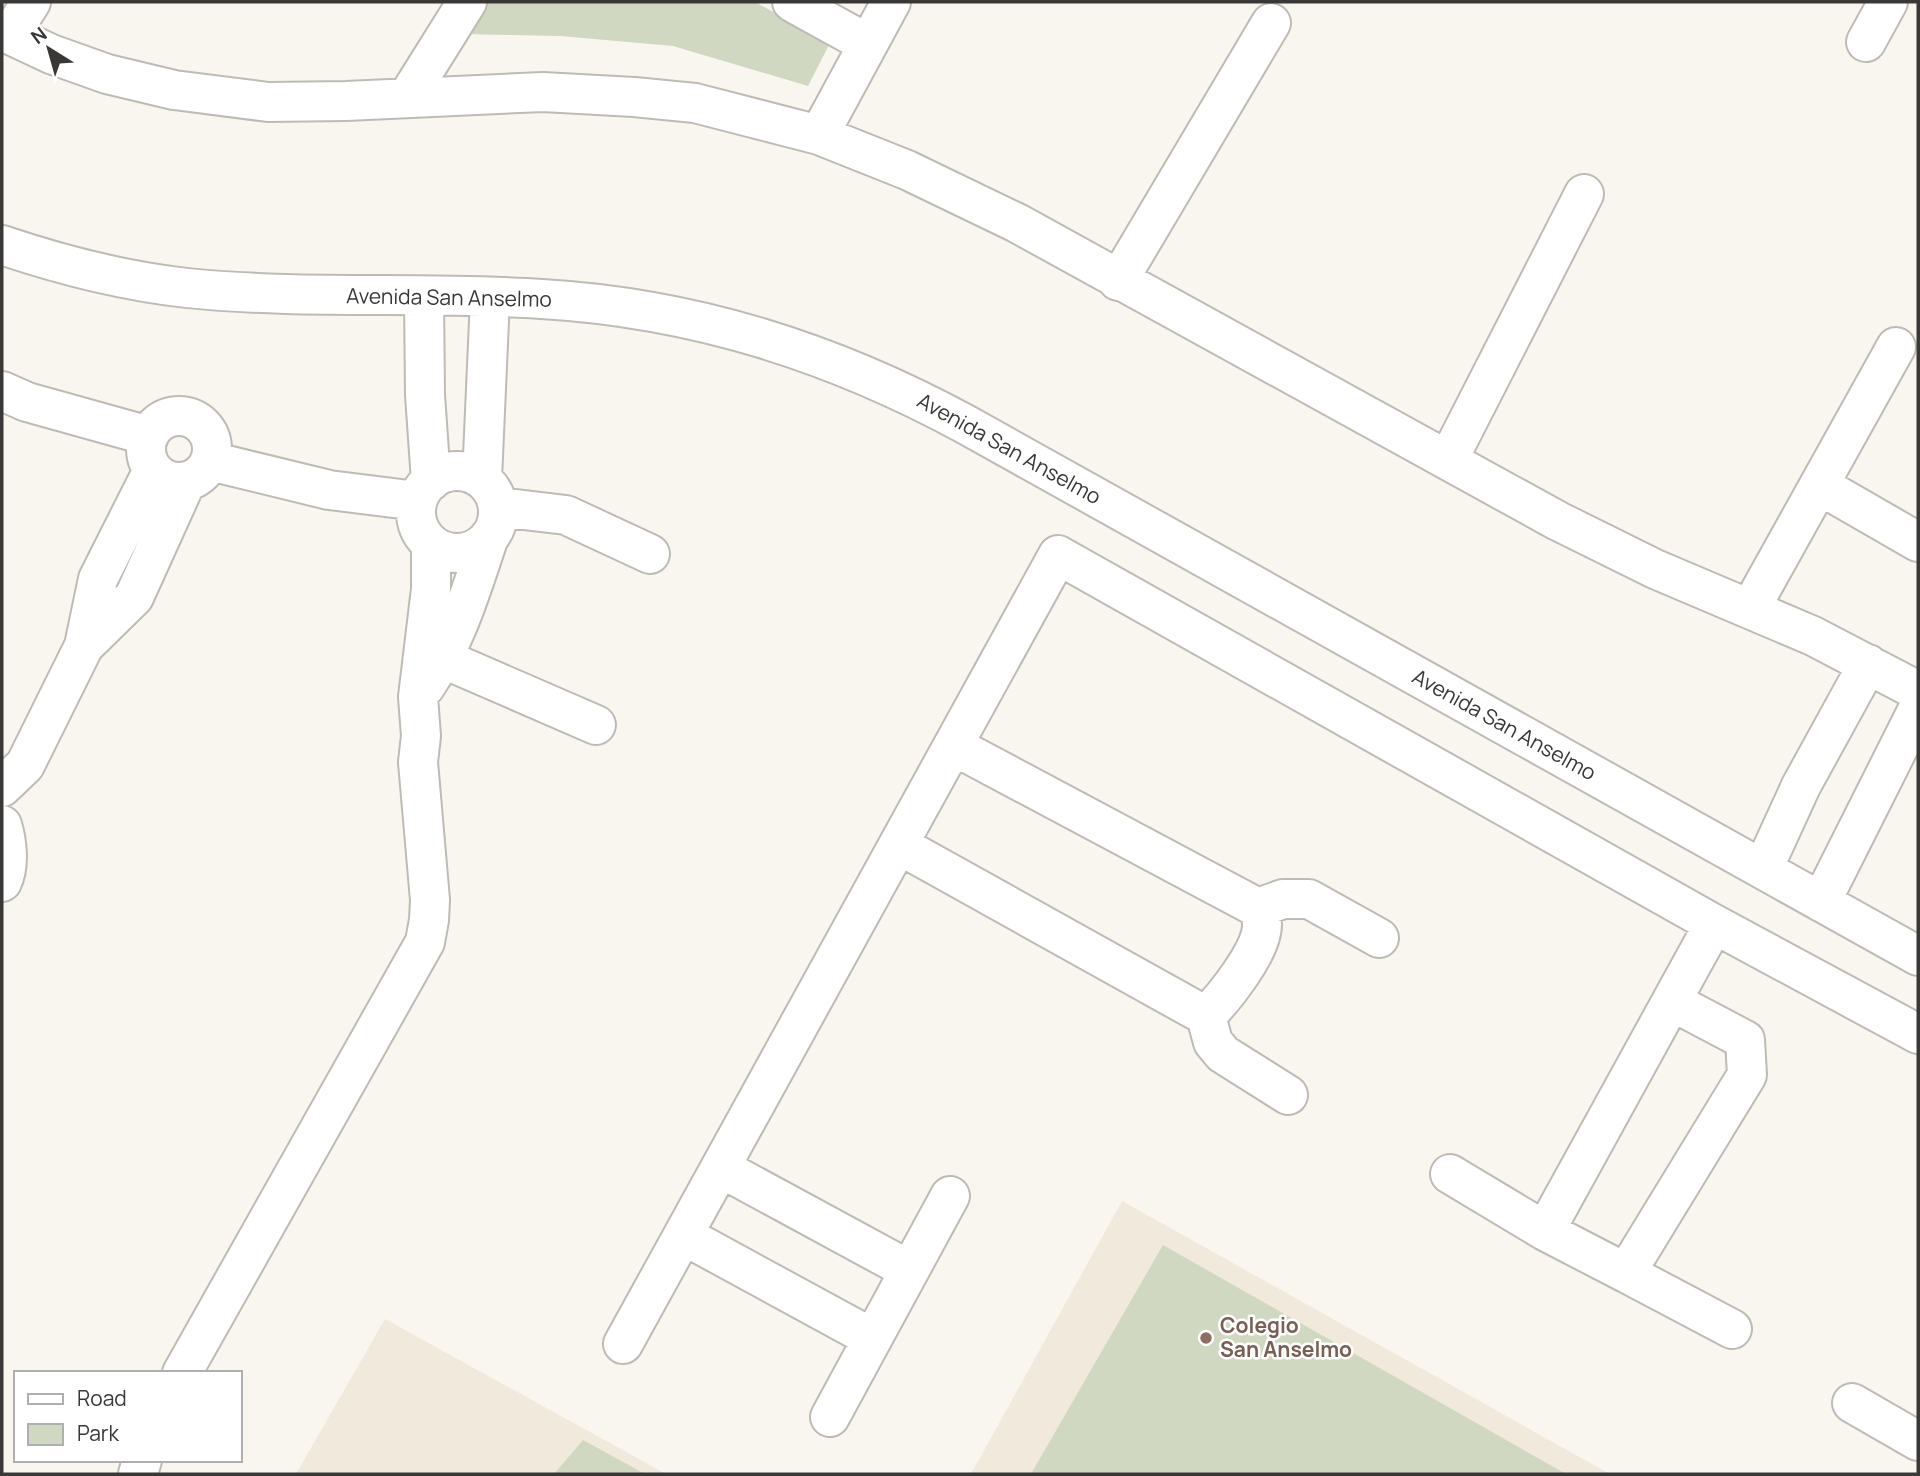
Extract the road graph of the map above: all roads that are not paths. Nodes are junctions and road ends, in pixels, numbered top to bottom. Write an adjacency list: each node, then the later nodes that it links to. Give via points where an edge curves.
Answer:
1 (31, 2): 7 (street)
2 (467, 2): 10 (street)
3 (792, 2): 9 (street)
4 (891, 2): 9 (street)
5 (1888, 2): 8 (street)
6 (1271, 23): 14 (street)
7 (6, 33): 10 (street, via 107,74 174,90 268,102)
8 (1866, 42)
9 (868, 44): 11 (street)
10 (407, 98): 11 (street, via 543,92 695,103)
11 (819, 135): 14 (street, via 907,170 1017,223)
12 (1584, 194): 19 (street)
13 (2, 245): 15 (street, Avenida San Anselmo, via 92,271 185,288)
14 (1118, 281): 19 (street)
15 (424, 296): 16 (street, Avenida San Anselmo); 22 (street)
16 (490, 298): 23 (street); 38 (street, Avenida San Anselmo, via 600,304 713,324 818,355 868,376 965,424)
17 (1896, 346): 21 (street)
18 (2, 391): 20 (street)
19 (1449, 458): 27 (street, via 1558,521)
20 (174, 462): 22 (street, via 329,491); 35 (street, via 98,579 84,646 25,765)
21 (1819, 485): 24 (street); 27 (street)
22 (424, 491): 23 (street, via 452,471 468,472); 25 (street, via 415,517)
23 (490, 508): 25 (street, via 477,548 445,552); 26 (street, via 566,515); 28 (street, via 466,607)
24 (1918, 542)
25 (431, 545): 31 (street, via 431,589)
26 (650, 554)
27 (1750, 609): 29 (street)
28 (444, 659): 31 (street); 33 (street)
29 (1868, 664): 30 (street); 38 (street, via 1801,786)
30 (1918, 691)
31 (418, 697): 59 (street, via 418,762 430,900 425,942)
32 (1918, 709): 40 (street)
33 (596, 726)
34 (954, 746): 37 (street); 41 (street); 42 (street, via 1058,555)
35 (2, 787)
36 (2, 825): 39 (street, via 6,854)
37 (899, 845): 46 (street); 49 (street)
38 (1763, 869): 40 (street, Avenida San Anselmo)
39 (2, 882)
40 (1821, 902): 44 (street, Avenida San Anselmo)
41 (1258, 908): 43 (street, via 1283,899 1309,899); 46 (street, via 1259,939 1222,1001)
42 (1714, 924): 45 (street); 47 (street)
43 (1379, 938)
44 (1918, 956)
45 (1673, 1002): 52 (street); 55 (street, via 1745,1040 1747,1074)
46 (1206, 1016): 48 (street, via 1213,1042 1223,1054)
47 (1918, 1034)
48 (1288, 1095)
49 (721, 1168): 53 (street); 54 (street)
50 (1450, 1174): 52 (street)
51 (950, 1196): 54 (street)
52 (1545, 1231): 55 (street)
53 (683, 1235): 57 (street); 58 (street)
54 (909, 1270): 57 (street)
55 (1626, 1273): 56 (street)
56 (1732, 1329)
57 (872, 1338): 61 (street)
58 (623, 1344)
59 (183, 1371)
60 (1852, 1404): 62 (street)
61 (830, 1417)
62 (1918, 1441)

